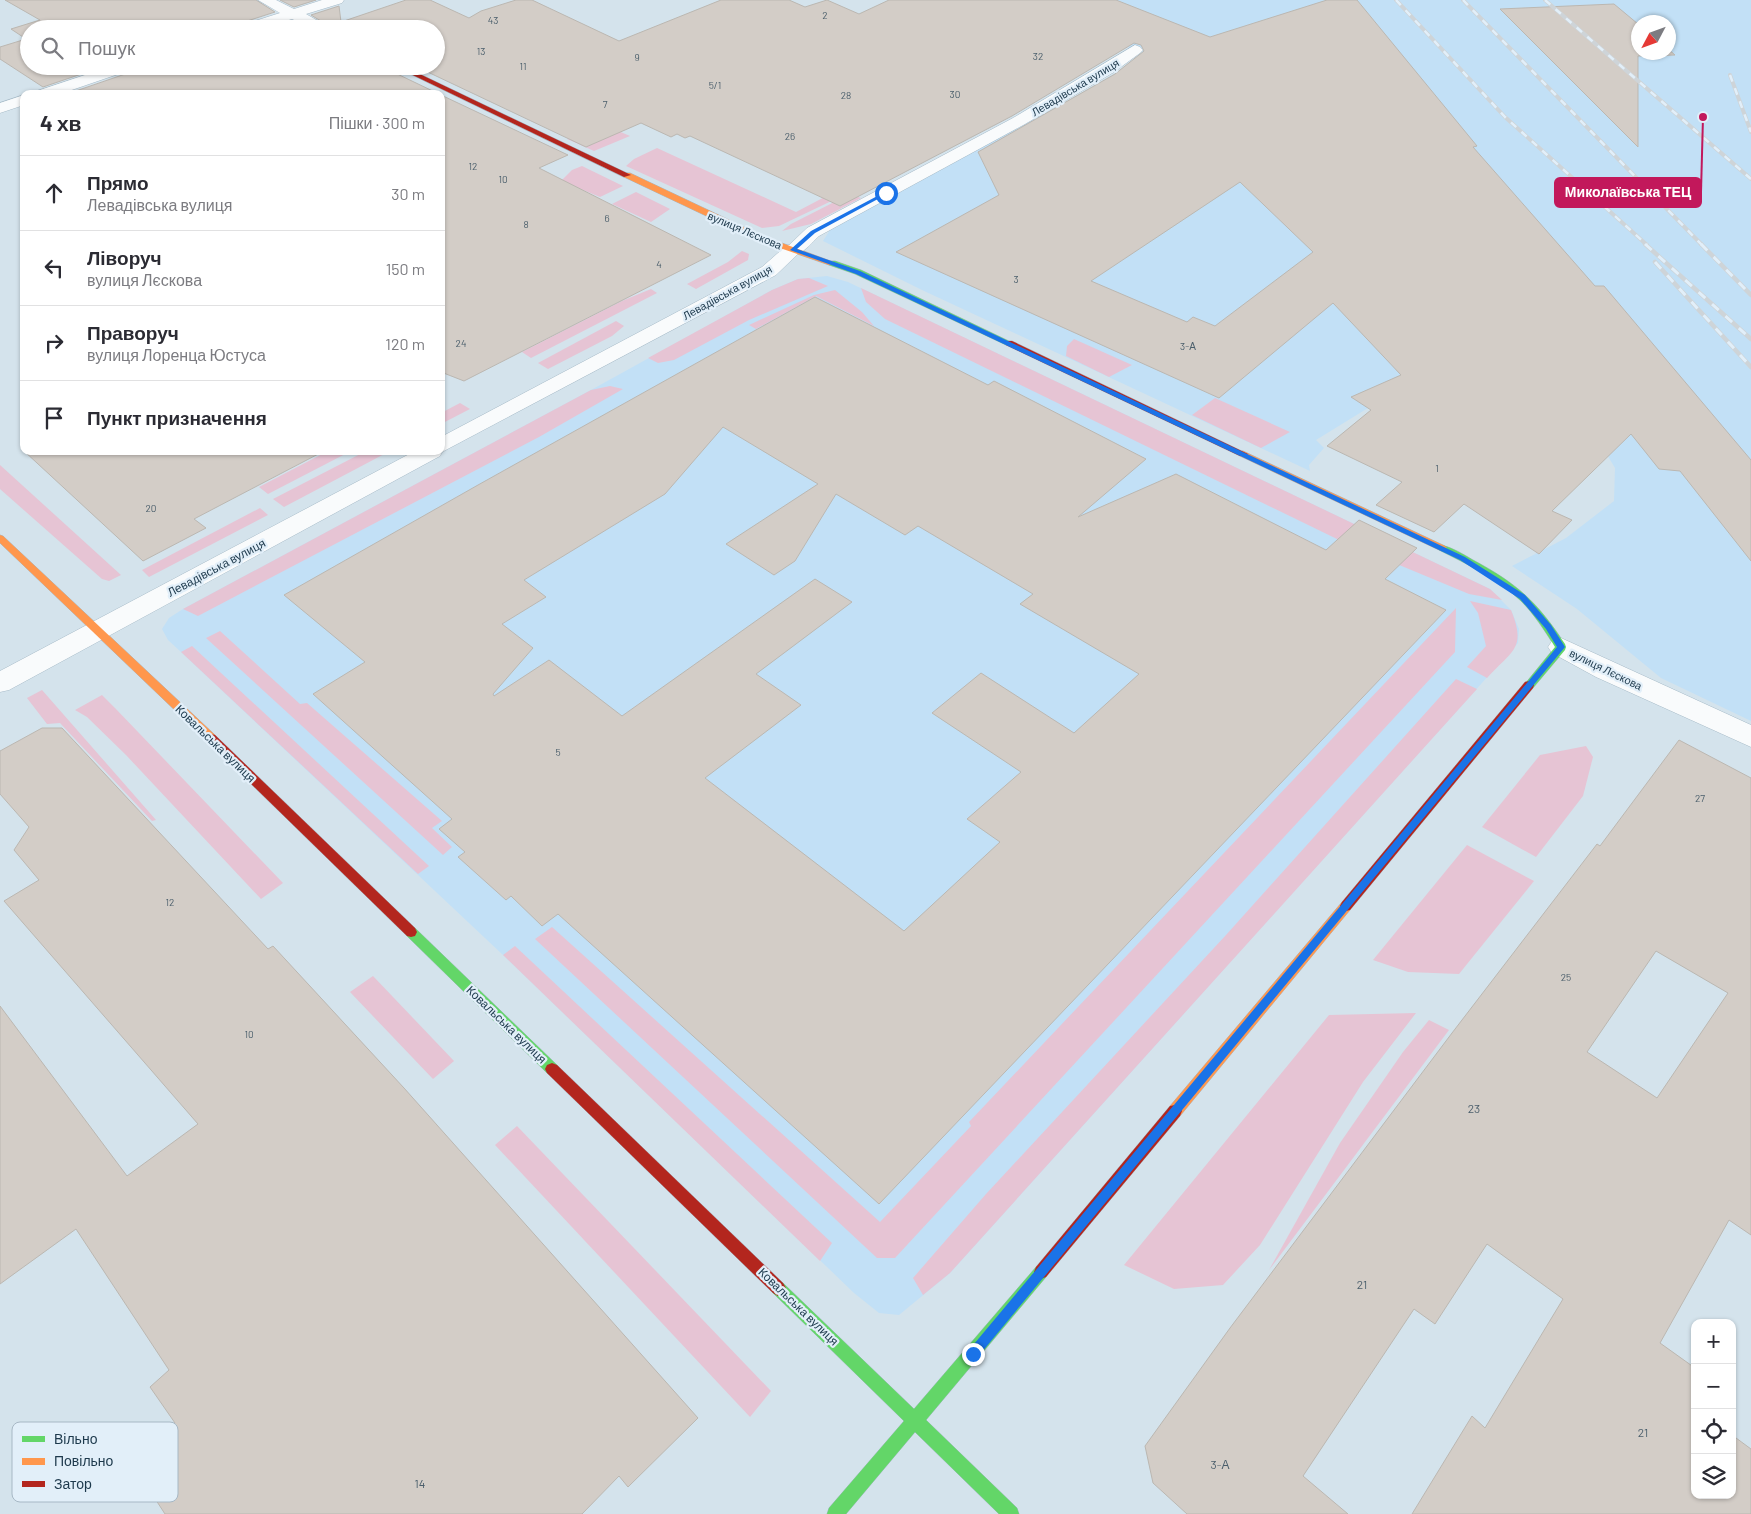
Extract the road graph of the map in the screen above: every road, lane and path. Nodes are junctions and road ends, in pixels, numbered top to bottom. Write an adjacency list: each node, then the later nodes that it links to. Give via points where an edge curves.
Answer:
1 (265, 0): 3 (street)
2 (337, 0): 3 (street)
3 (293, 14): 4 (street); 5 (street)
4 (273, 20)
5 (306, 20)
6 (1135, 50): 12 (street, Левадівська вулиця, via 1109,69 1019,121 813,232)
7 (101, 75): 9 (street)
8 (416, 75): 12 (street, вулиця Лєскова, via 695,209)
9 (55, 90)
10 (20, 101): 11 (street)
11 (0, 108)
12 (793, 250): 13 (street, Левадівська вулиця, via 769,271); 17 (street, вулиця Лєскова, via 858,272 1463,558 1523,597)
13 (445, 444)
14 (425, 455): 16 (street, Левадівська вулиця)
15 (0, 538): 16 (street, Ковальська вулиця)
16 (99, 631): 18 (street, Левадівська вулиця); 20 (street, Ковальська вулиця)
17 (1561, 647): 19 (street, вулиця Лєскова); 20 (street)
18 (0, 683)
19 (1751, 737)
20 (915, 1420): 21 (street); 22 (street, Ковальська вулиця)
21 (835, 1514)
22 (1011, 1514)

